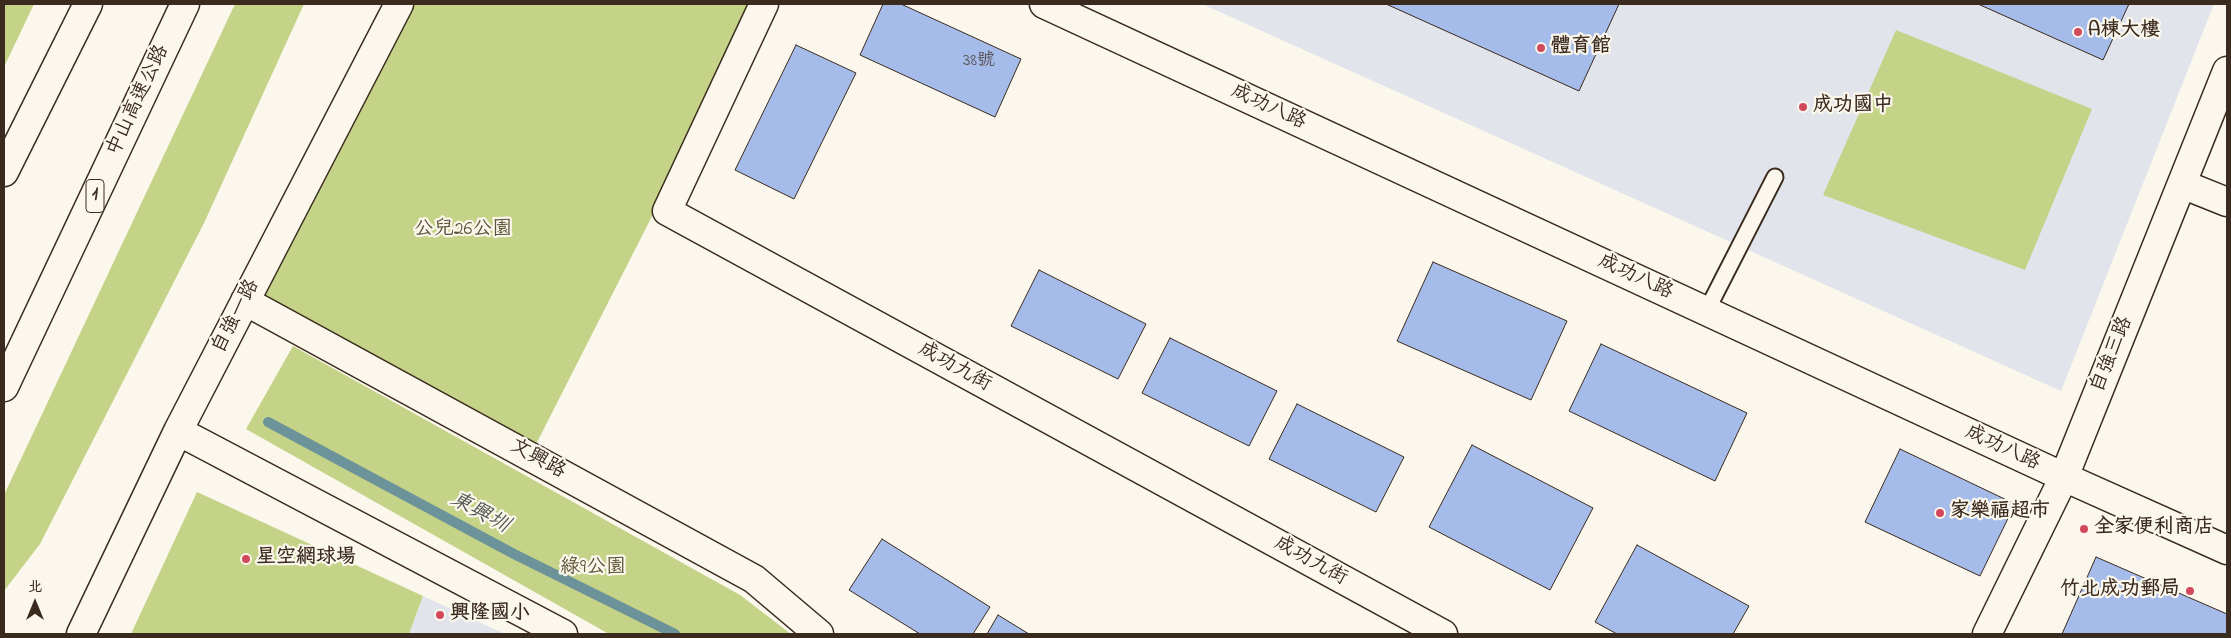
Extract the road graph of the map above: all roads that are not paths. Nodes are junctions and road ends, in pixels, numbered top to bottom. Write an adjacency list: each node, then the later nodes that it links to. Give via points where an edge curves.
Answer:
1 (88, 4): 7 (main road)
2 (185, 4): 13 (main road, 中山高速公路 / 1)
3 (399, 4): 11 (main road, 自強一路)
4 (764, 4): 20 (main road, 成功九街, via 666,211)
5 (1044, 4): 12 (main road, 成功八路)
6 (2227, 71): 9 (main road, 自強三路)
7 (4, 172)
8 (1775, 177): 12 (lane)
9 (2182, 184): 10 (main road); 15 (main road, 自強三路)
10 (2227, 202)
11 (245, 301): 14 (main road, 自強一路); 19 (main road, 文興路, via 754,579)
12 (1706, 312): 15 (main road, 成功八路)
13 (4, 387)
14 (178, 431): 17 (main road, 自強一路); 18 (main road)
15 (2064, 478): 16 (main road, 成功八路); 21 (main road, 自強三路)
16 (2227, 550)
17 (81, 634)
18 (563, 634)
19 (819, 634)
20 (1443, 634)
21 (1987, 634)

